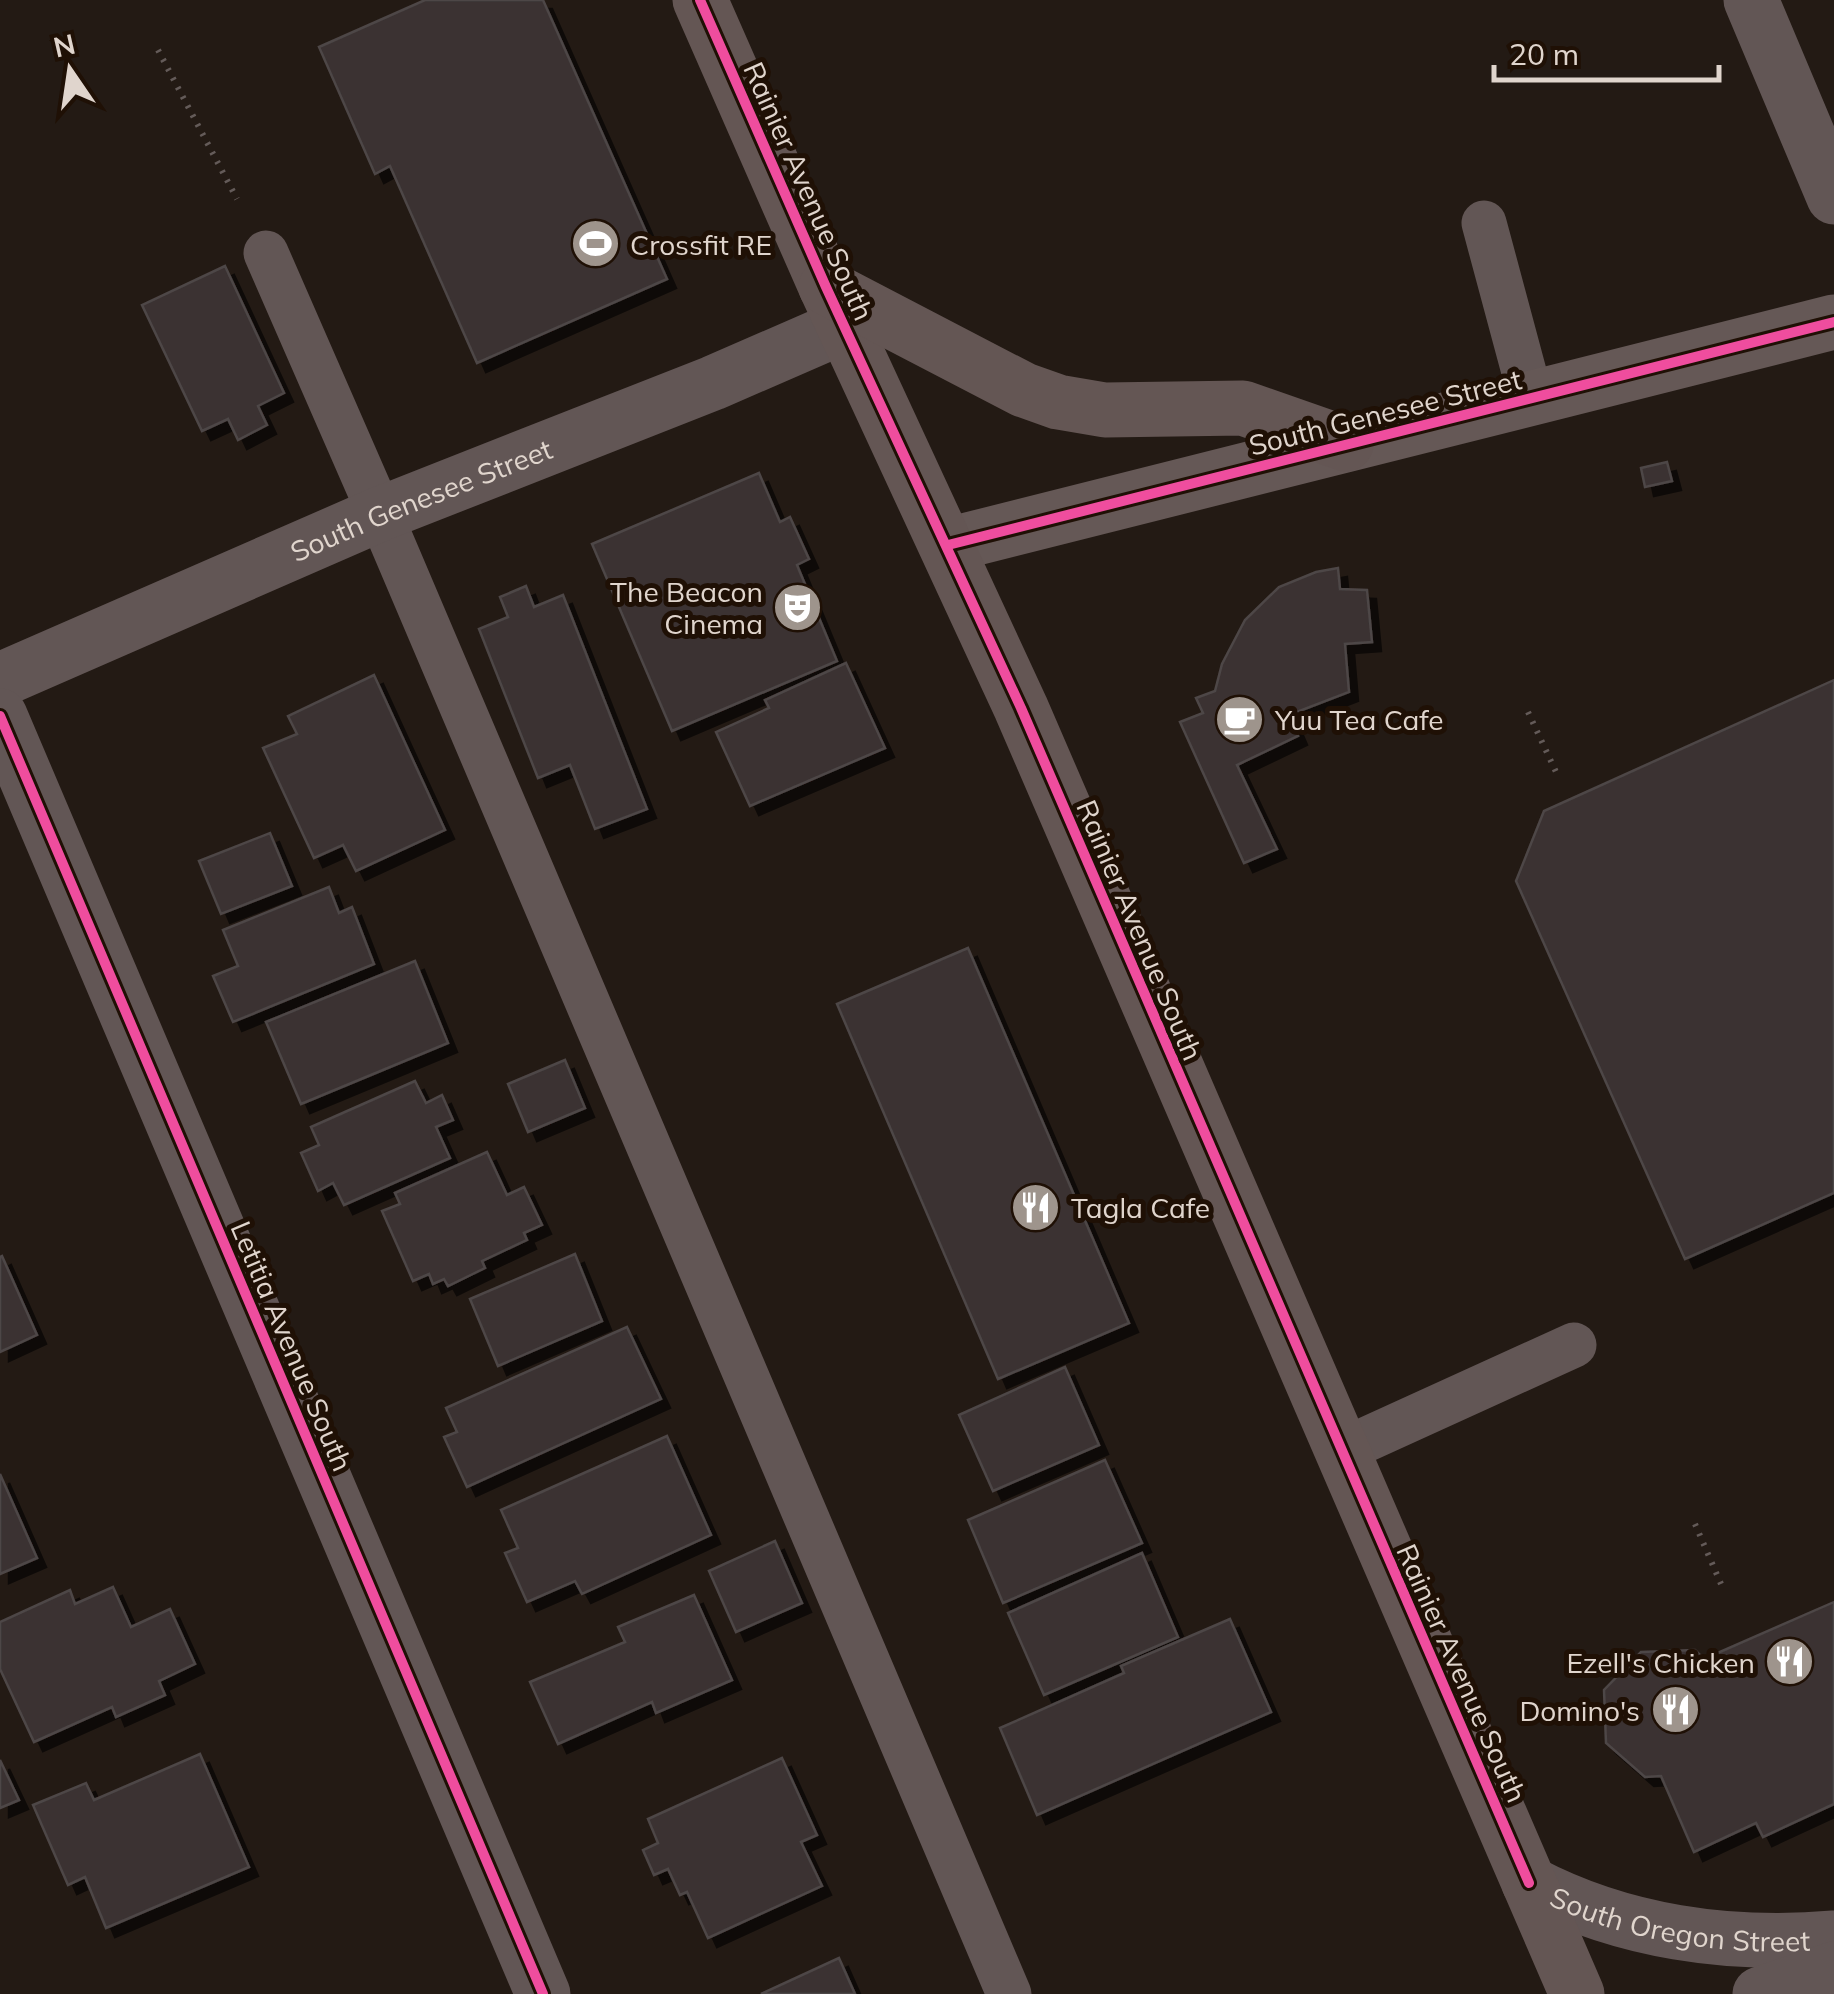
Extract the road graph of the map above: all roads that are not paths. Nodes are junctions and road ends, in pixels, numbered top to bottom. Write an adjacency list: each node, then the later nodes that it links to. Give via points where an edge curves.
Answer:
1 (700, 0): 6 (main road, Rainier Avenue South)
2 (1751, 0): 3 (street)
3 (1834, 197)
4 (1484, 223): 8 (lane)
5 (266, 253): 10 (lane)
6 (835, 306): 9 (main road, via 1058,402 1105,410 1243,408); 10 (street, South Genesee Street, via 713,383); 11 (main road, Rainier Avenue South)
7 (1834, 322): 8 (street, South Genesee Street)
8 (1531, 398): 9 (street, South Genesee Street)
9 (1346, 444): 11 (street, South Genesee Street)
10 (380, 514): 12 (street, South Genesee Street); 20 (lane)
11 (948, 545): 15 (main road, Rainier Avenue South)
12 (0, 680)
13 (0, 716): 19 (street, Letitia Avenue South)
14 (1574, 1345): 15 (lane)
15 (1340, 1451): 16 (main road, Rainier Avenue South)
16 (1529, 1883): 17 (street, South Oregon Street, via 1573,1906 1656,1931); 21 (main road, Rainier Avenue South)
17 (1834, 1938)
18 (1834, 1969): 22 (street, South Oregon Street)
19 (544, 1994)
20 (1009, 1994)
21 (1577, 1994)
22 (1760, 1994)

